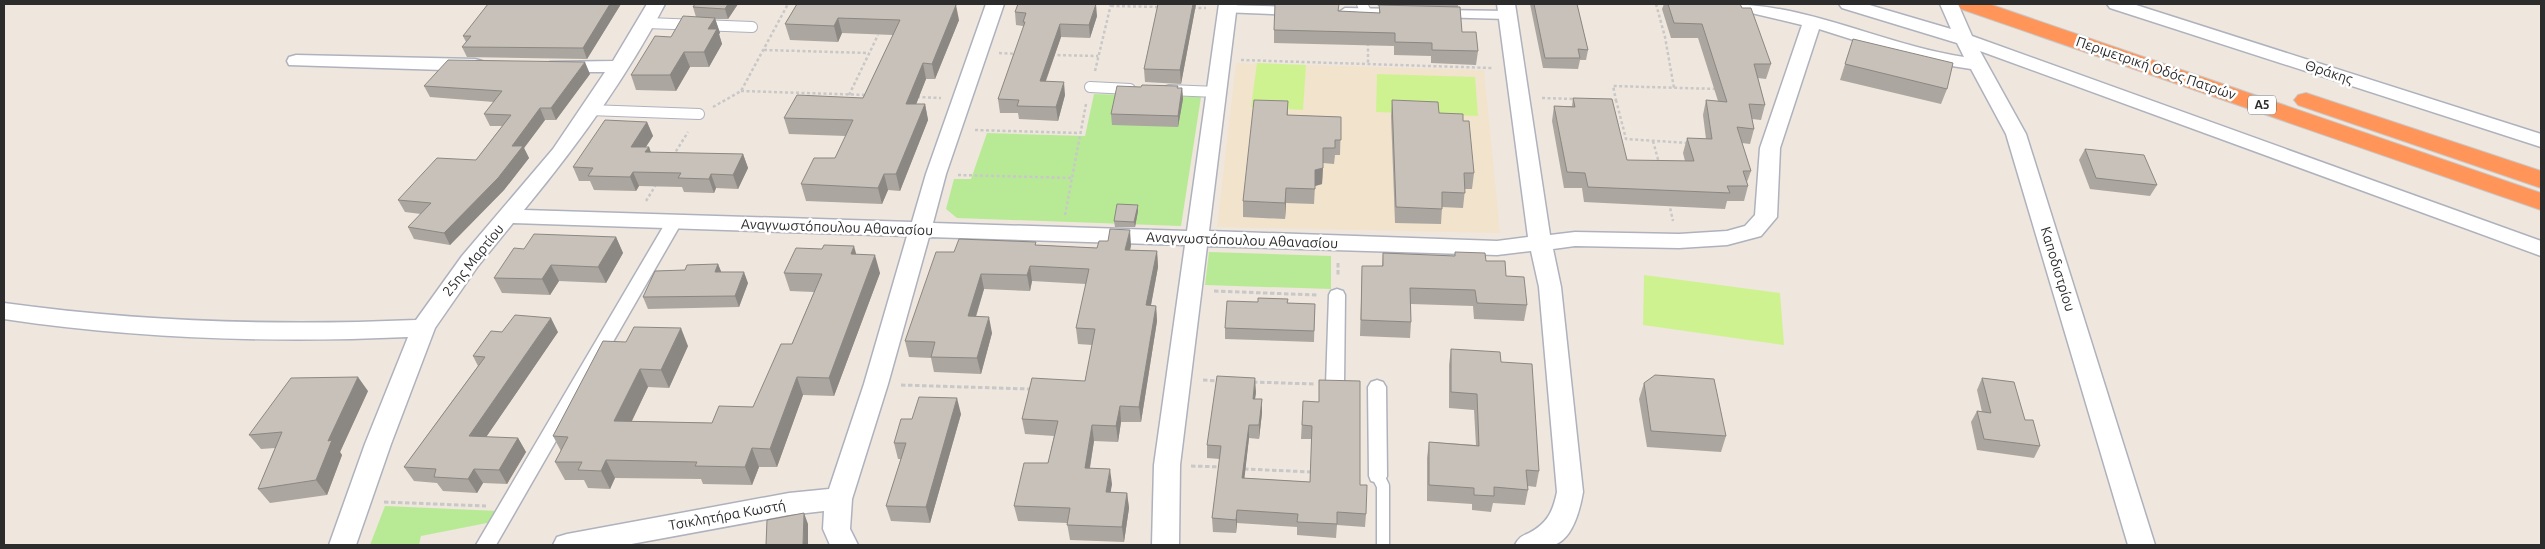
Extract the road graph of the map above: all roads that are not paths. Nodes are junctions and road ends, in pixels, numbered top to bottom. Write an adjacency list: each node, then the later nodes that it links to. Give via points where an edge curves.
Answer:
1 (996, 4): 33 (street)
2 (1736, 4): 14 (street)
3 (1848, 4): 16 (street)
4 (1949, 4): 16 (street, Καποδιστρίου)
5 (2021, 4): 29 (highway, Περιμετρική Οδός Πατρών / Α5)
6 (2116, 4): 28 (street, Θράκης)
7 (1227, 6): 11 (street); 25 (street)
8 (1976, 6): 30 (highway, Περιμετρική Οδός Πατρών / Α5)
9 (1364, 8): 10 (street, via 1418,13); 12 (street)
10 (1507, 10): 35 (street)
11 (1306, 11)
12 (1336, 12)
13 (652, 13): 15 (lane); 21 (street, 25ης Μαρτίου)
14 (1812, 22): 18 (street, via 1926,57); 35 (street, Αναγνωστόπουλου Αθανασίου, via 1770,148 1766,217 1753,231 1707,240 1575,239)
15 (752, 27)
16 (1964, 40): 18 (street, Καποδιστρίου); 36 (street)
17 (296, 62): 19 (street)
18 (1978, 64): 51 (street, Καποδιστρίου, via 2016,134)
19 (491, 65)
20 (540, 66): 21 (street)
21 (618, 67): 26 (street, 25ης Μαρτίου)
22 (1090, 87): 23 (lane)
23 (1139, 89)
24 (1158, 90): 25 (lane)
25 (1217, 92): 34 (street)
26 (589, 110): 27 (lane); 31 (street, 25ης Μαρτίου, via 560,153)
27 (699, 114)
28 (2541, 141)
29 (2541, 180)
30 (2541, 202)
31 (508, 216): 32 (street, Αναγνωστόπουλου Αθανασίου); 39 (street, 25ης Μαρτίου, via 451,285)
32 (674, 222): 33 (street, Αναγνωστόπουλου Αθανασίου); 45 (street)
33 (919, 230): 34 (street, Αναγνωστόπουλου Αθανασίου); 43 (street, via 876,384)
34 (1196, 239): 35 (street, Αναγνωστόπουλου Αθανασίου, via 1503,248); 48 (street, via 1167,464)
35 (1540, 242): 50 (street, via 1550,286 1570,492 1567,514 1556,530)
36 (2541, 248)
37 (1337, 296): 40 (street)
38 (4, 311): 39 (street, via 59,319 194,329 269,332)
39 (424, 328): 44 (street, 25ης Μαρτίου)
40 (1335, 385)
41 (1377, 386): 42 (street)
42 (1378, 476): 49 (lane, via 1383,486)
43 (839, 499): 46 (street, Τσικλητήρα Κωστή, via 790,504); 47 (street, via 835,523 839,539)
44 (343, 545)
45 (486, 545)
46 (567, 545)
47 (845, 545)
48 (1166, 545)
49 (1383, 545)
50 (1530, 545)
51 (2142, 545)

